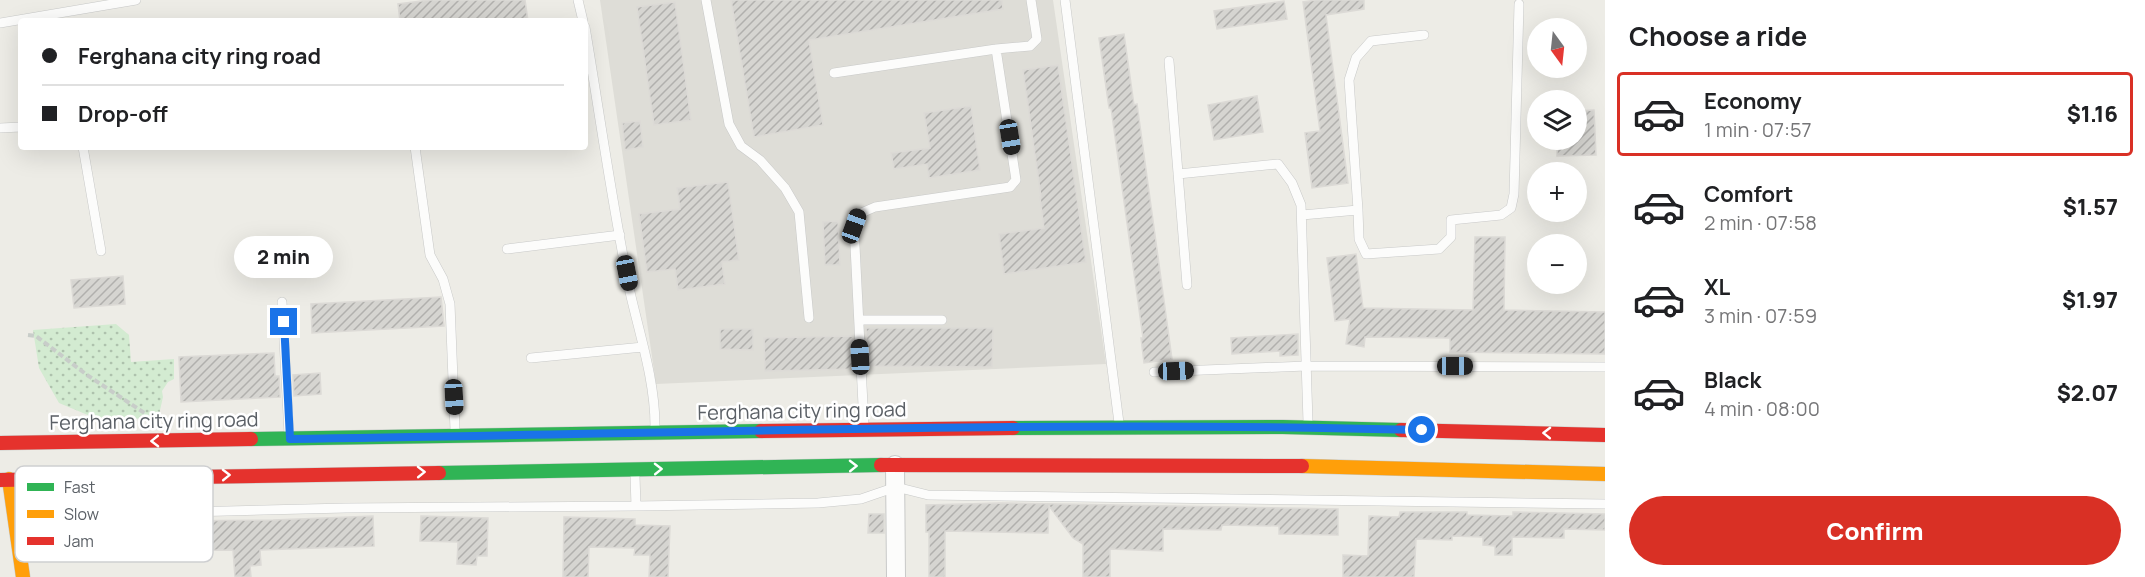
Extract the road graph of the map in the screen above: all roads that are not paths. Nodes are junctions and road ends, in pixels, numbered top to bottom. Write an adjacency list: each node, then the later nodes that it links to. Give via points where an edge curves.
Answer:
1 (136, 0): 7 (lane)
2 (578, 0): 8 (lane)
3 (706, 0): 28 (lane, via 729,124 741,146 773,174 799,212)
4 (1031, 0): 13 (lane, via 1037,39 1030,46)
5 (1065, 0): 37 (lane)
6 (1519, 4): 21 (lane, via 1511,208 1502,215 1451,220 1451,237 1439,249 1366,254 1359,239)
7 (30, 18)
8 (583, 18)
9 (18, 20): 10 (lane)
10 (0, 23)
11 (1424, 35): 21 (lane, via 1371,41 1356,58 1349,80)
12 (588, 47): 23 (lane)
13 (996, 49): 15 (lane); 29 (lane, via 1016,180 1010,187 875,207 859,214 854,226)
14 (1169, 61): 20 (lane)
15 (834, 73)
16 (18, 126): 17 (lane)
17 (0, 128)
18 (84, 150): 25 (lane)
19 (415, 150): 41 (lane, via 430,255 450,304)
20 (1178, 174): 22 (lane, via 1278,164 1292,183); 26 (lane)
21 (1358, 210): 22 (lane)
22 (1302, 215): 33 (lane)
23 (620, 235): 24 (lane); 31 (lane)
24 (507, 249)
25 (101, 251)
26 (1187, 285)
27 (282, 302): 42 (lane)
28 (809, 318)
29 (859, 320): 30 (lane); 38 (lane)
30 (942, 320)
31 (643, 347): 32 (lane); 39 (lane)
32 (531, 358)
33 (1306, 366): 34 (lane); 35 (lane); 36 (lane)
34 (1605, 367)
35 (1154, 372)
36 (1308, 427): 37 (main road, Ferghana city ring road); 40 (main road, Ferghana city ring road, one-way to 36)
37 (1120, 428): 38 (main road, Ferghana city ring road)
38 (864, 430): 39 (main road, Ferghana city ring road)
39 (656, 433): 41 (main road, Ferghana city ring road)
40 (1605, 435)
41 (456, 436): 42 (main road, Ferghana city ring road)
42 (290, 439): 43 (main road, Ferghana city ring road, one-way to 43)
43 (0, 444)
44 (895, 465): 45 (main road, one-way to 44); 46 (main road, via 1280,465); 49 (street)
45 (635, 469): 47 (main road, one-way to 45); 51 (lane)
46 (1605, 474)
47 (213, 476)
48 (4, 479): 53 (main road)
49 (896, 487): 50 (lane, via 928,495); 51 (lane, via 861,499 818,503); 56 (street)
50 (1605, 504)
51 (636, 506): 52 (lane)
52 (213, 511)
53 (15, 536)
54 (20, 562): 55 (main road)
55 (23, 577)
56 (896, 577)

